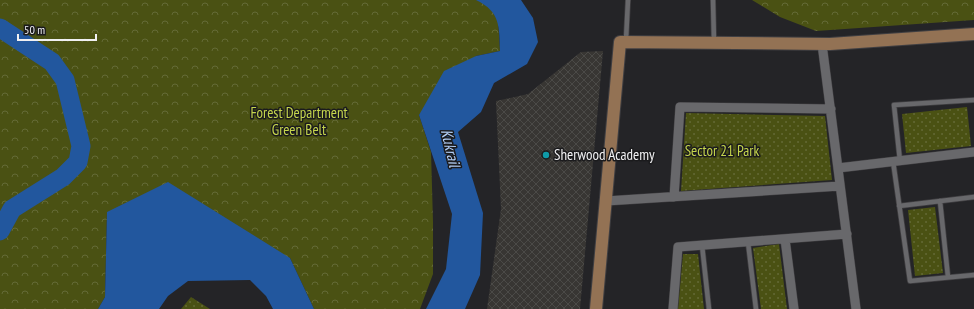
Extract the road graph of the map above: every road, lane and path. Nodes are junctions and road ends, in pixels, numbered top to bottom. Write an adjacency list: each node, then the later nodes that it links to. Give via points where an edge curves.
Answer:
1 (628, 0): 4 (lane)
2 (713, 0): 5 (lane)
3 (974, 34): 6 (street)
4 (626, 42): 5 (street); 15 (street, via 620,42)
5 (714, 43): 6 (street)
6 (822, 44): 8 (street)
7 (974, 100): 10 (lane, via 894,105)
8 (830, 110): 11 (street); 13 (street, via 680,107)
9 (974, 152): 10 (street)
10 (896, 161): 11 (street); 17 (lane)
11 (838, 168): 12 (street)
12 (840, 186): 13 (street); 18 (street)
13 (674, 197): 15 (street)
14 (974, 197): 16 (lane)
15 (606, 201): 24 (street)
16 (940, 201): 17 (lane); 23 (lane)
17 (899, 206): 23 (lane, via 910,281)
18 (847, 234): 19 (street); 29 (street)
19 (785, 239): 20 (street); 28 (street)
20 (748, 242): 21 (street); 27 (lane)
21 (702, 245): 25 (street, via 678,247); 26 (lane)
22 (974, 275): 23 (lane)
23 (948, 277)
24 (596, 309)
25 (673, 309)
26 (709, 309)
27 (756, 309)
28 (794, 309)
29 (856, 309)

